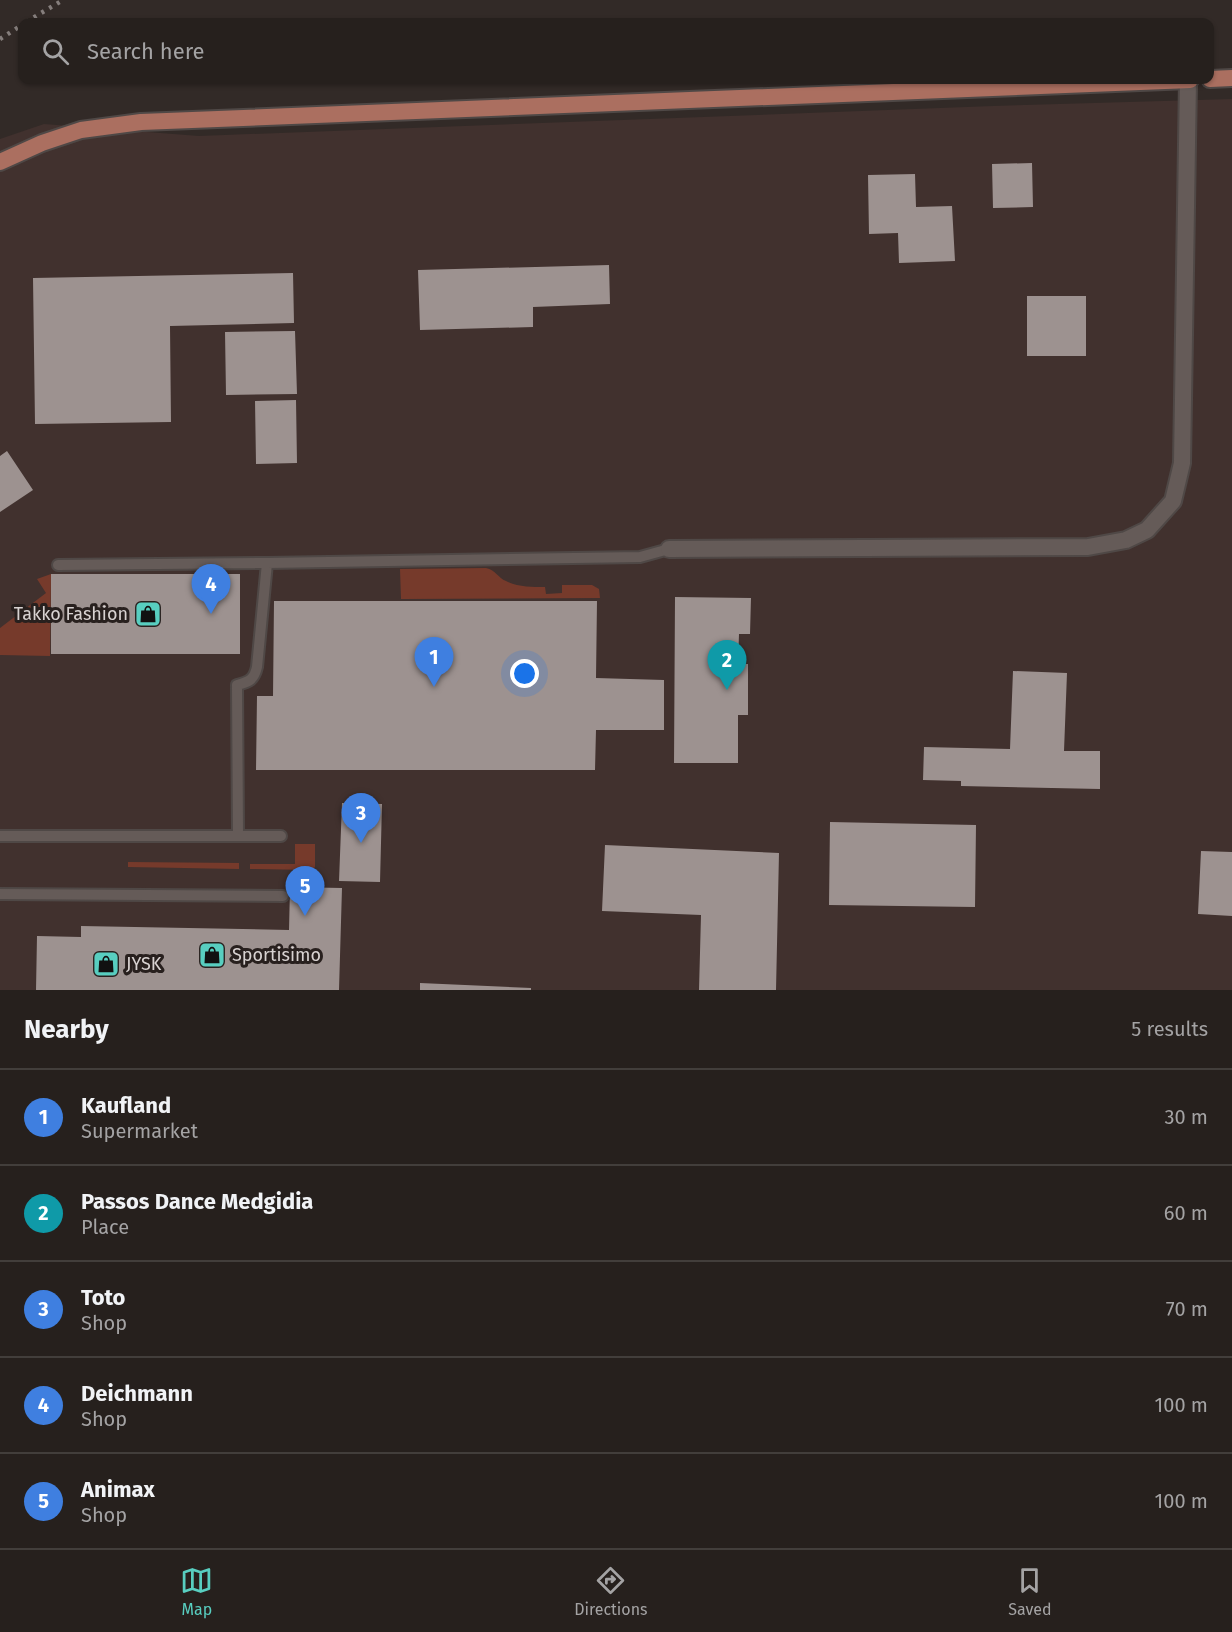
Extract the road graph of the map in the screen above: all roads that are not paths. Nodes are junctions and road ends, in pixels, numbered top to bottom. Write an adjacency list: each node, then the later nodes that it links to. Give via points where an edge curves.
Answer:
1 (1232, 78): 2 (main road)
2 (1214, 79)
3 (1089, 84): 5 (main road, via 141,122 81,130)
4 (1189, 84): 6 (street, via 1182,463 1173,501 1148,530 1126,540 1088,547)
5 (0, 162)
6 (669, 549): 7 (lane, via 640,557)
7 (267, 563): 8 (lane); 10 (lane, via 257,667 249,682 237,685)
8 (58, 564)
9 (0, 836): 10 (lane)
10 (238, 836): 11 (lane)
11 (281, 836)
12 (0, 894): 13 (lane)
13 (283, 896)

